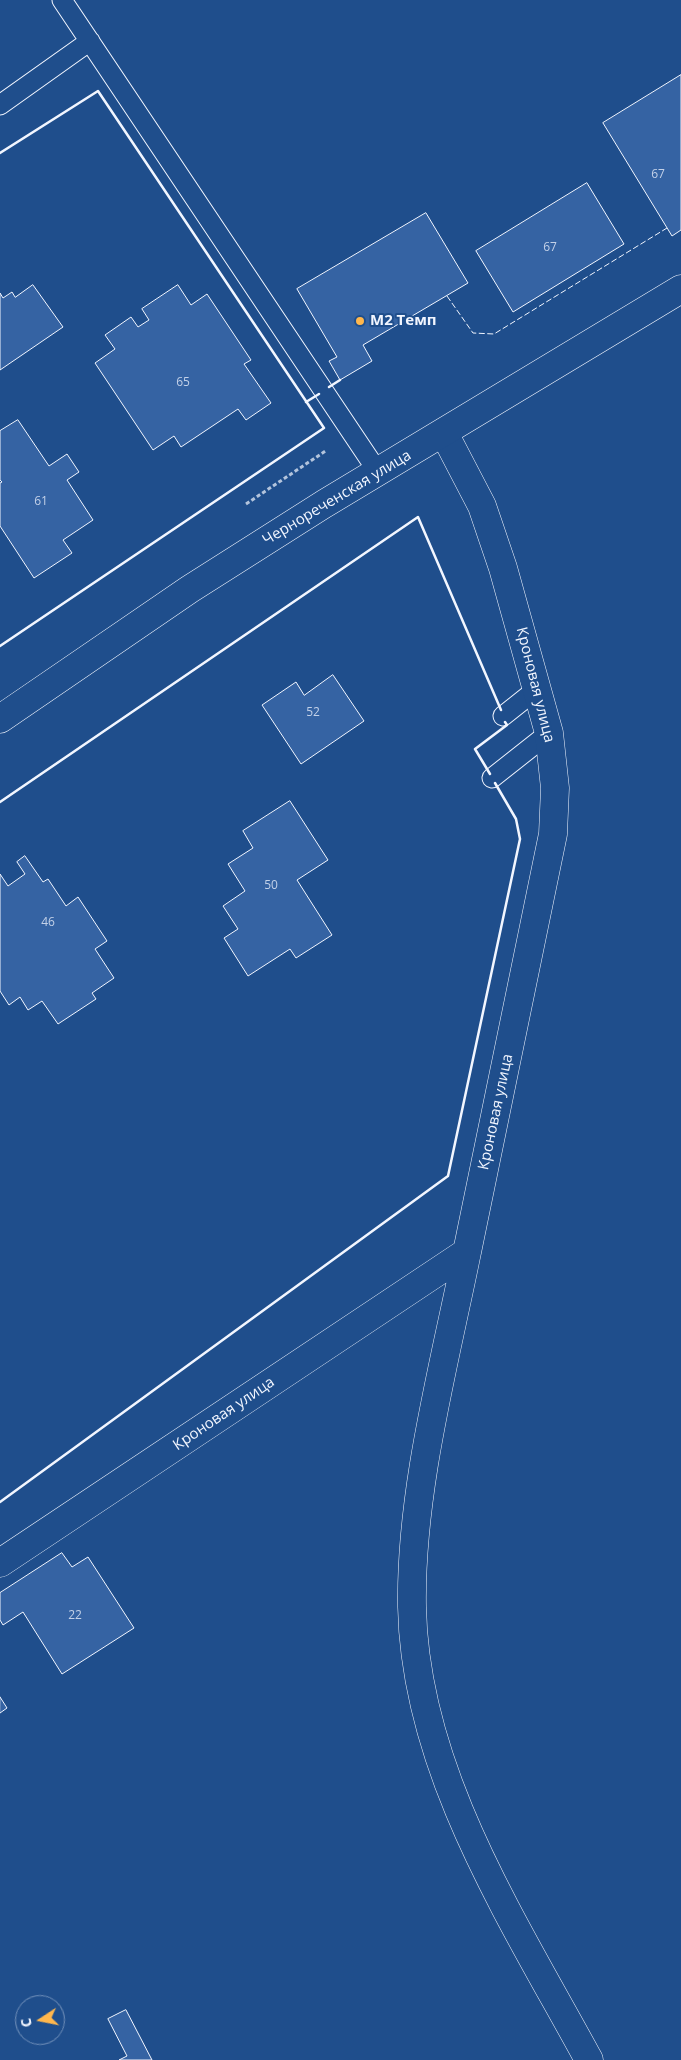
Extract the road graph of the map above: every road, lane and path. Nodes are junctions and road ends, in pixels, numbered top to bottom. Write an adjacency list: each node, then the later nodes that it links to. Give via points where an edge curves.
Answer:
1 (62, 0): 2 (lane)
2 (90, 40): 3 (lane); 5 (lane)
3 (0, 105)
4 (681, 289): 6 (street, Чернореченская улица)
5 (352, 433): 7 (lane); 8 (path)
6 (444, 433): 7 (street, Чернореченская улица); 9 (street, Кроновая улица, via 482,506)
7 (378, 472): 11 (street, Чернореченская улица, via 190,589)
8 (246, 504)
9 (537, 689): 10 (lane); 12 (street, Кроновая улица)
10 (503, 716)
11 (0, 719)
12 (550, 733): 13 (lane); 14 (street, Кроновая улица, via 555,788 553,834)
13 (492, 778)
14 (467, 1252): 15 (street, Кроновая улица); 16 (street, via 425,1458 414,1544 412,1608 418,1670 442,1765 473,1847)
15 (0, 1563)
16 (589, 2060)

